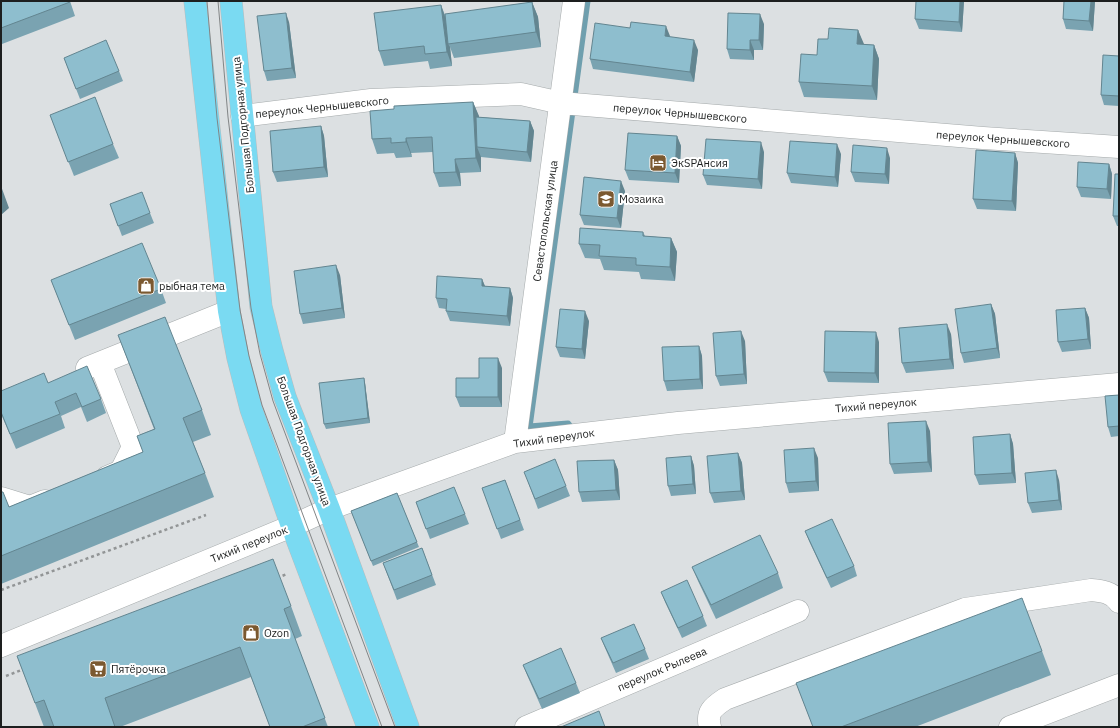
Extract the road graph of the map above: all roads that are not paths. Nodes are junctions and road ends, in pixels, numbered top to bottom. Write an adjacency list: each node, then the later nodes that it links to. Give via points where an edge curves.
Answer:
1 (195, 1): 7 (main road)
2 (231, 1): 5 (main road, Большая Подгорная улица)
3 (574, 1): 4 (street, Севастопольская улица)
4 (561, 103): 5 (street, переулок Чернышевского, via 521,94 371,100); 6 (street, переулок Чернышевского); 11 (street, Севастопольская улица)
5 (242, 116): 15 (main road, Большая Подгорная улица, via 262,307 285,397)
6 (1119, 147)
7 (229, 312): 8 (street); 16 (main road, via 250,409)
8 (100, 363): 9 (street); 12 (street, via 133,447 121,472)
9 (72, 374)
10 (1119, 384): 11 (street, Тихий переулок, via 678,423)
11 (515, 442): 15 (street, Тихий переулок)
12 (86, 485)
13 (65, 494): 14 (street, via 30,508)
14 (1, 498)
15 (329, 509): 16 (street, Тихий переулок); 22 (main road, Большая Подгорная улица)
16 (292, 526): 19 (street, Тихий переулок); 21 (main road)
17 (1119, 602): 24 (street, via 1103,591 1091,590 965,609 725,699 712,708 708,720)
18 (798, 612): 23 (street, переулок Рылеева)
19 (1, 646)
20 (1119, 685): 25 (street)
21 (368, 727)
22 (408, 727)
23 (526, 727)
24 (710, 727)
25 (1010, 727)

